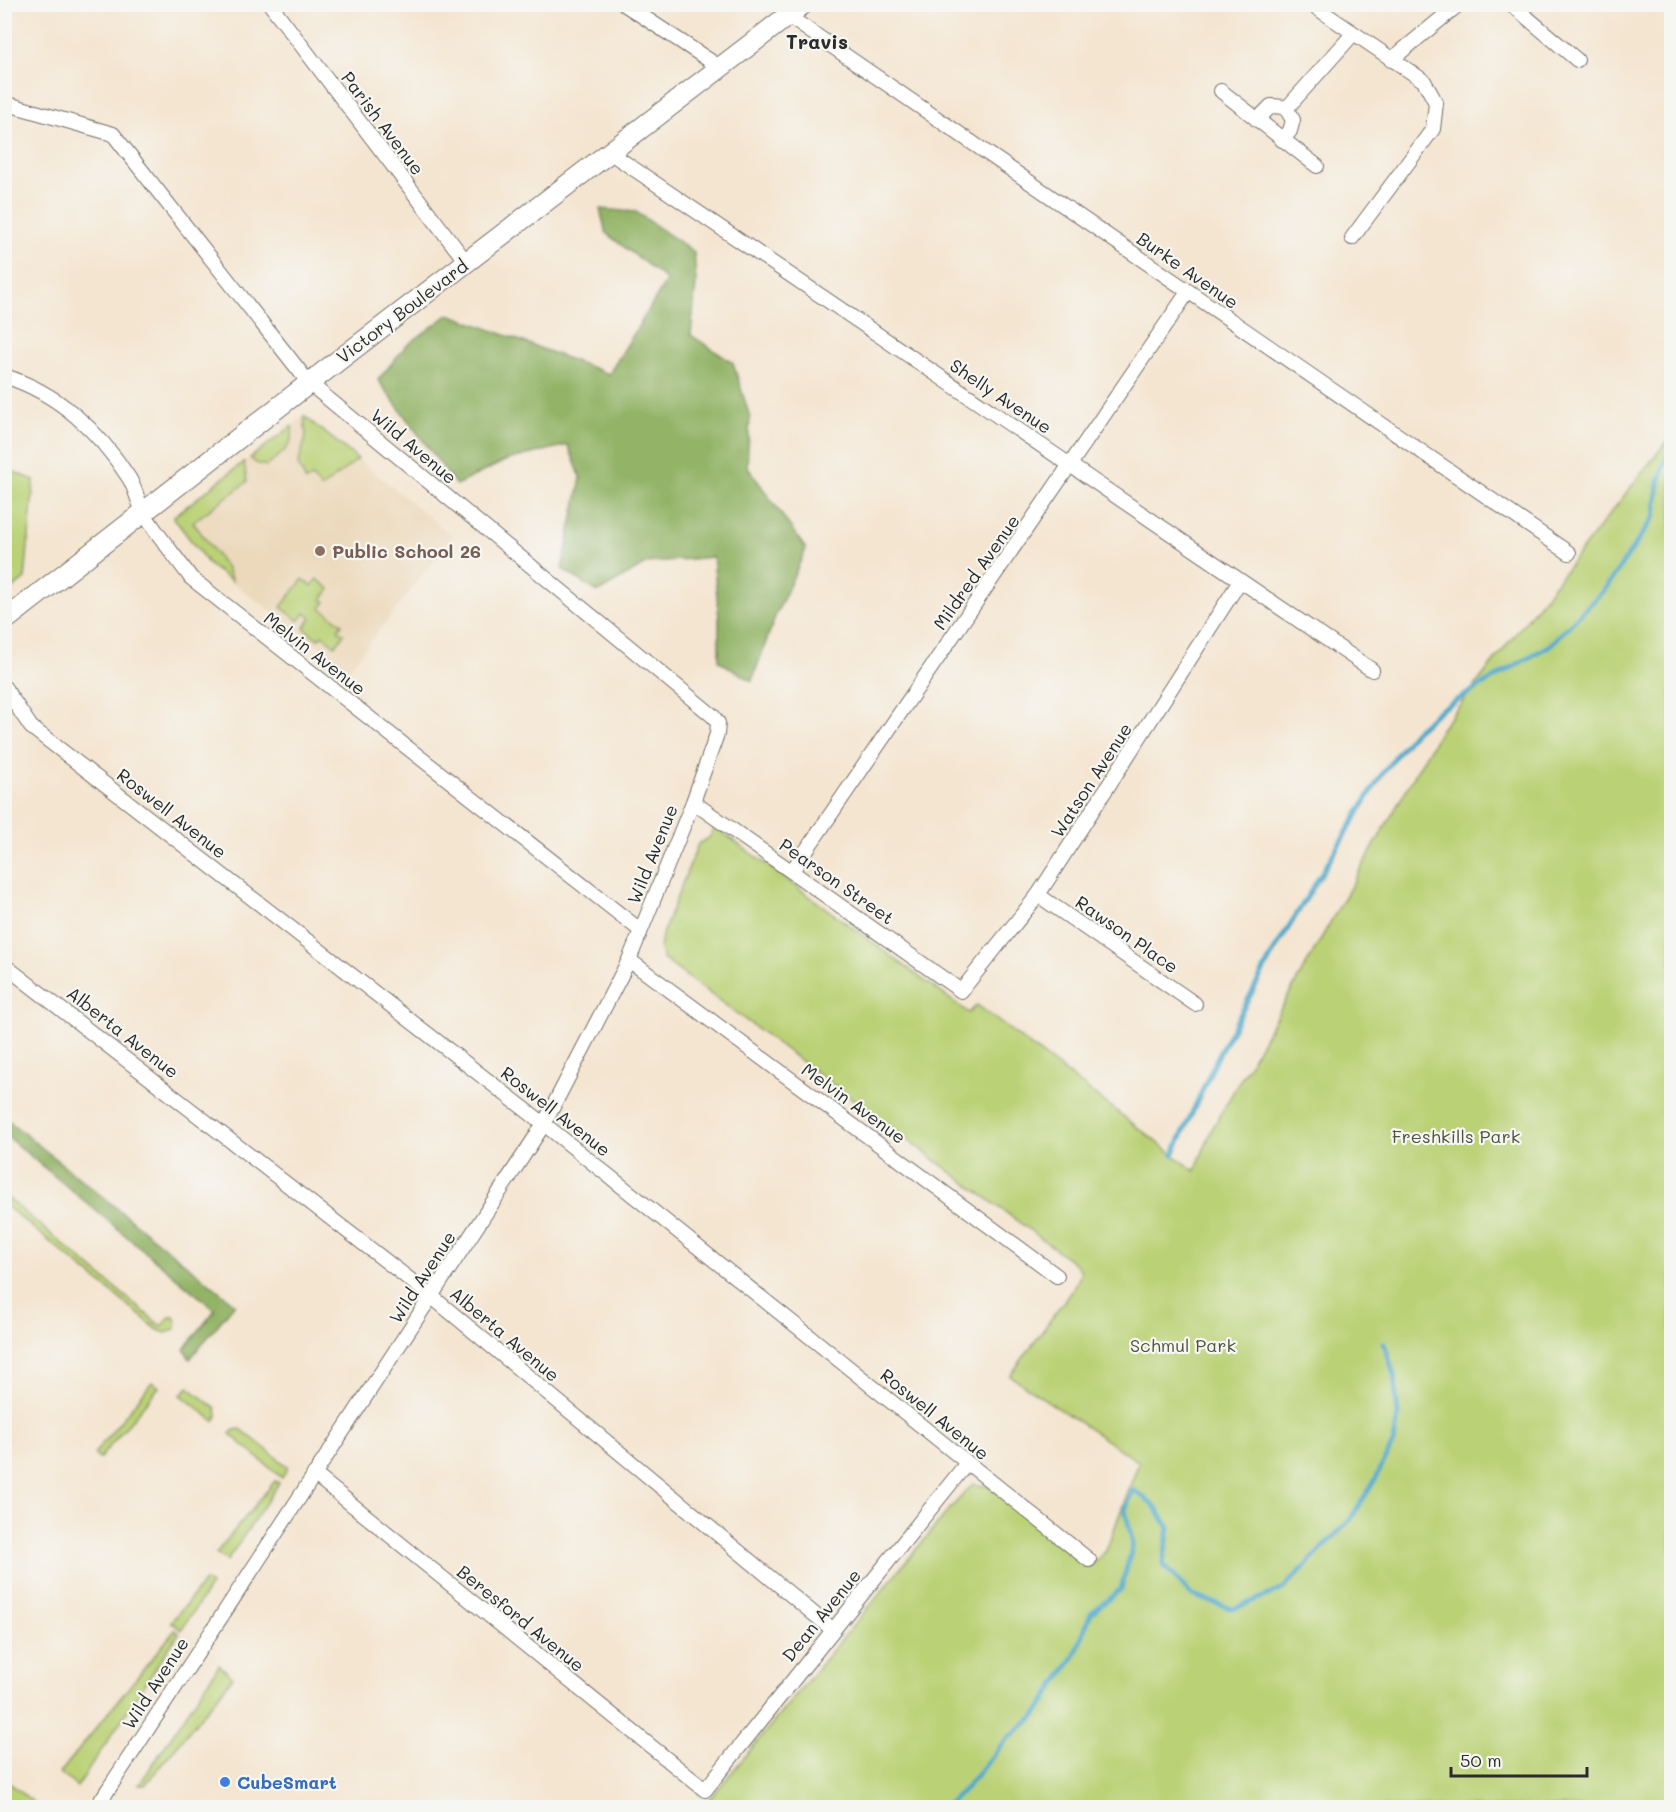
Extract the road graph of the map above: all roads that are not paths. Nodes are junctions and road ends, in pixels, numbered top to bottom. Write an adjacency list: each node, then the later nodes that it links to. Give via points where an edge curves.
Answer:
1 (270, 4): 19 (street, Parish Avenue)
2 (624, 4): 10 (street)
3 (1311, 4): 7 (street)
4 (1460, 4): 8 (street)
5 (1511, 4): 9 (street)
6 (795, 10): 10 (main road, Victory Boulevard); 20 (street, Burke Avenue)
7 (1353, 34): 8 (street); 13 (street)
8 (1392, 60): 18 (street, via 1424,81 1436,103 1436,117 1433,129)
9 (1577, 60)
10 (722, 68): 16 (main road, Victory Boulevard)
11 (1221, 91): 14 (street)
12 (4, 103): 22 (street, Wild Avenue, via 113,135)
13 (1287, 108): 14 (street, via 1271,106); 15 (street, via 1293,126)
14 (1257, 120): 15 (street)
15 (1282, 140): 17 (street)
16 (609, 152): 19 (main road, Victory Boulevard); 23 (street, Shelly Avenue)
17 (1317, 166)
18 (1352, 238)
19 (467, 263): 22 (main road, Victory Boulevard)
20 (1188, 292): 23 (street, Mildred Avenue); 25 (street, Burke Avenue)
21 (4, 376): 24 (street, Melvin Avenue, via 32,384 84,423 130,480)
22 (309, 383): 24 (main road, Victory Boulevard); 30 (street, Wild Avenue, via 713,716 718,723 717,734)
23 (1071, 465): 26 (street, Shelly Avenue); 31 (street, Mildred Avenue)
24 (144, 513): 27 (main road, Victory Boulevard); 33 (street, Melvin Avenue, via 191,578)
25 (1569, 553)
26 (1240, 581): 28 (street, Shelly Avenue); 32 (street, Watson Avenue)
27 (4, 621)
28 (1372, 670)
29 (4, 687): 38 (street, Roswell Avenue, via 32,727)
30 (693, 802): 31 (street, Pearson Street); 33 (street, Wild Avenue)
31 (792, 871): 36 (street, Pearson Street)
32 (1038, 895): 36 (street, Watson Avenue); 37 (street, Rawson Place)
33 (640, 930): 34 (street, Wild Avenue)
34 (629, 960): 38 (street, Wild Avenue); 39 (street, Melvin Avenue)
35 (4, 965): 40 (street, Alberta Avenue)
36 (961, 991)
37 (1195, 1004)
38 (544, 1124): 40 (street, Wild Avenue); 41 (street, Roswell Avenue)
39 (1057, 1276)
40 (431, 1296): 42 (street, Wild Avenue); 44 (street, Alberta Avenue)
41 (968, 1463): 43 (street, Roswell Avenue); 44 (street, Dean Avenue)
42 (314, 1474): 45 (street, Beresford Avenue); 46 (street, Wild Avenue)
43 (1089, 1560)
44 (832, 1629): 45 (street, Dean Avenue)
45 (705, 1790)
46 (96, 1808)

